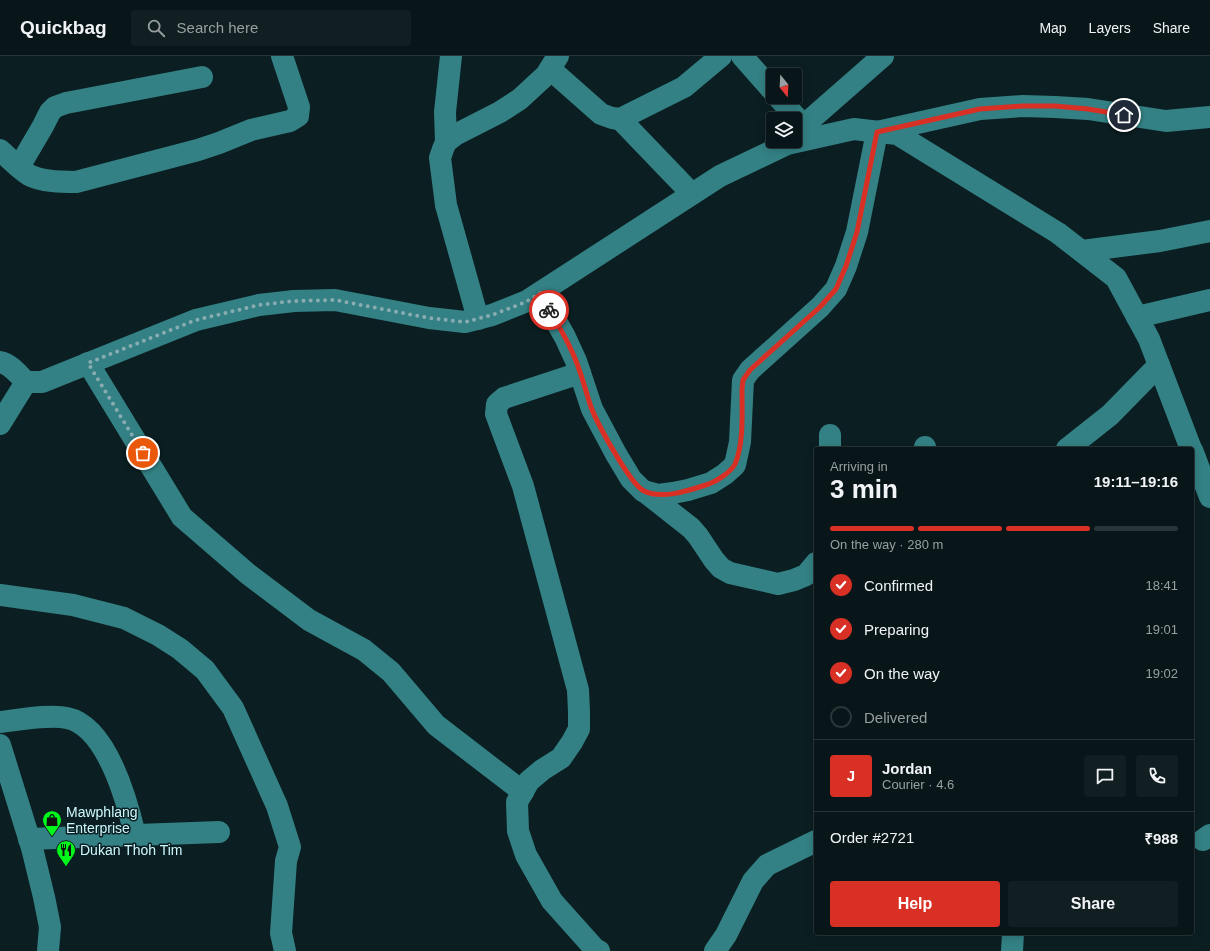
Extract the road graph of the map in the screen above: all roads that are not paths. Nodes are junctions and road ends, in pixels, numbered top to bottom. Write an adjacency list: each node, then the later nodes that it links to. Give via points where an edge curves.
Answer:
1 (282, 56): 17 (street, via 299,107 298,116 290,121 252,130 198,150 76,182 56,182 31,176)
2 (451, 56): 14 (street, via 445,112)
3 (721, 56): 10 (street, via 684,87)
4 (742, 56): 8 (street)
5 (882, 56): 11 (street)
6 (554, 62): 10 (street, via 601,114); 14 (street, via 546,74 520,98)
7 (202, 77): 17 (street, via 55,107)
8 (766, 83)
9 (1210, 117): 12 (street, via 1166,122 1088,109 1023,106 980,109)
10 (620, 119): 18 (street)
11 (802, 130)
12 (877, 132): 13 (street, via 854,129); 20 (street, via 897,134 1058,233); 35 (street, via 857,232 836,289 820,307 750,370 743,380 740,442 734,465 711,483 688,490 658,495)
13 (802, 136)
14 (446, 142): 24 (street, via 440,158 446,205)
15 (773, 148): 18 (street)
16 (0, 150): 17 (street)
17 (19, 167)
18 (692, 194): 21 (street)
19 (1210, 230): 20 (street, via 1160,241)
20 (1082, 251): 23 (street, via 1116,278)
21 (540, 293): 24 (street, via 526,302); 28 (street, via 565,337)
22 (1210, 300): 23 (street)
23 (1137, 317): 27 (street, via 1149,338)
24 (478, 318): 26 (street, via 465,322 429,318 335,300 259,305 196,320)
25 (0, 362): 29 (street, via 13,369)
26 (88, 363): 29 (street, via 42,382); 40 (street, via 182,517 248,574 309,620 364,650 391,672 436,725)
27 (1159, 365): 31 (street, via 1110,415); 32 (street)
28 (580, 373): 35 (street, via 592,409 609,441 631,479); 40 (street, via 504,398 498,404 496,414 523,486 578,690 579,729 572,742 561,758 529,781)
29 (26, 382): 30 (street)
30 (0, 424)
31 (1070, 447)
32 (1191, 447)
33 (1194, 454): 34 (street)
34 (1208, 485)
35 (643, 491): 36 (street, via 691,528 714,560 730,573 778,584 806,575)
36 (814, 566)
37 (0, 595): 47 (street, via 73,605 124,618 174,645 205,670 233,708 277,806 290,847 286,861 282,933)
38 (0, 722): 42 (street, via 66,717 79,722 92,733 105,751 126,801)
39 (0, 745): 43 (street)
40 (523, 792): 48 (street, via 517,802 518,831 526,855 552,901)
41 (219, 832): 42 (street)
42 (135, 835): 43 (street)
43 (29, 839): 46 (street, via 50,927)
44 (814, 842): 49 (street, via 768,865 753,881 726,935)
45 (1013, 935): 50 (street)
46 (48, 951)
47 (285, 951)
48 (599, 951)
49 (715, 951)
50 (1012, 951)

